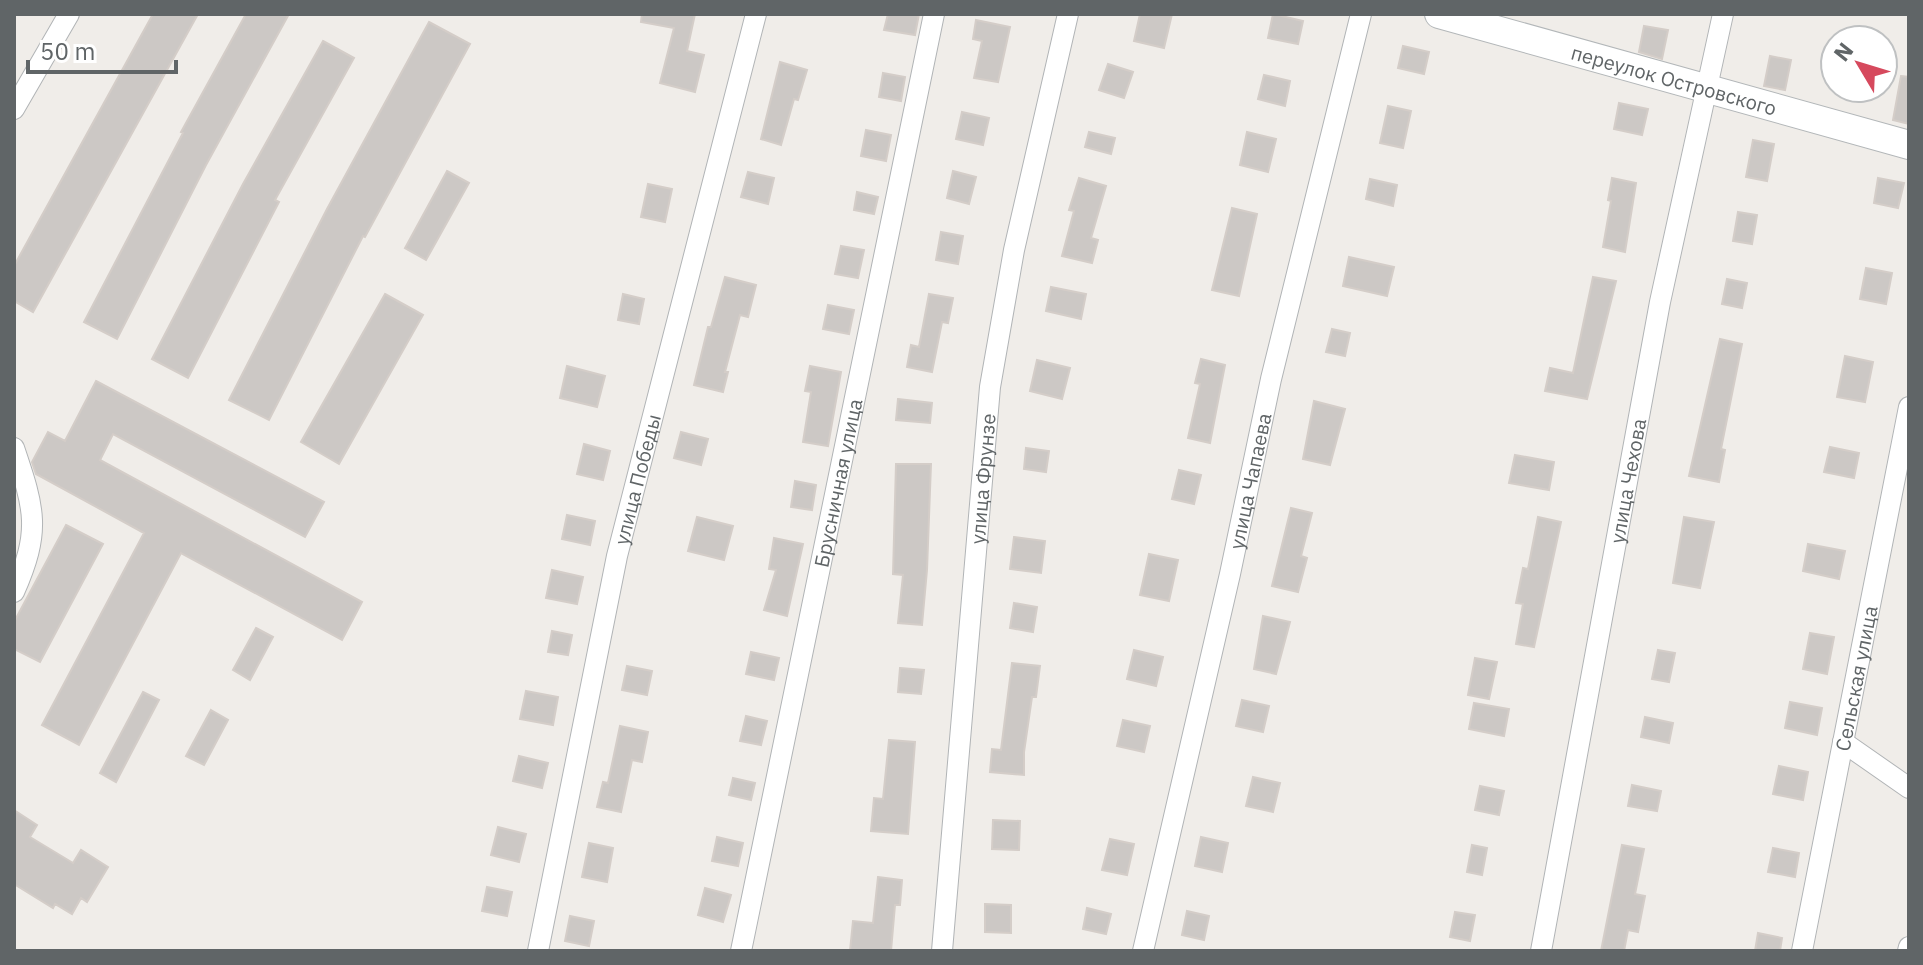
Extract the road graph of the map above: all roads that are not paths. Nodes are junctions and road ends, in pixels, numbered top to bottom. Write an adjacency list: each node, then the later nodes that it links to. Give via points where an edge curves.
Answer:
1 (69, 14): 9 (street)
2 (756, 14): 16 (street, улица Победы, via 617,556)
3 (934, 14): 17 (street, Брусничная улица)
4 (1068, 14): 18 (street, улица Фрунзе, via 1014,250 990,387)
5 (1361, 14): 19 (street, улица Чапаева, via 1271,379)
6 (1439, 14): 8 (street, переулок Островского)
7 (1723, 14): 8 (street, улица Чехова)
8 (1708, 91): 10 (street, переулок Островского); 20 (street, улица Чехова, via 1657,318)
9 (14, 109)
10 (1909, 145)
11 (1909, 407): 14 (street, Сельская улица)
12 (14, 448): 13 (street, via 34,525 27,564)
13 (14, 592)
14 (1843, 742): 15 (street); 21 (street, Сельская улица)
15 (1909, 788)
16 (538, 951)
17 (741, 951)
18 (942, 951)
19 (1143, 951)
20 (1541, 951)
21 (1802, 951)

